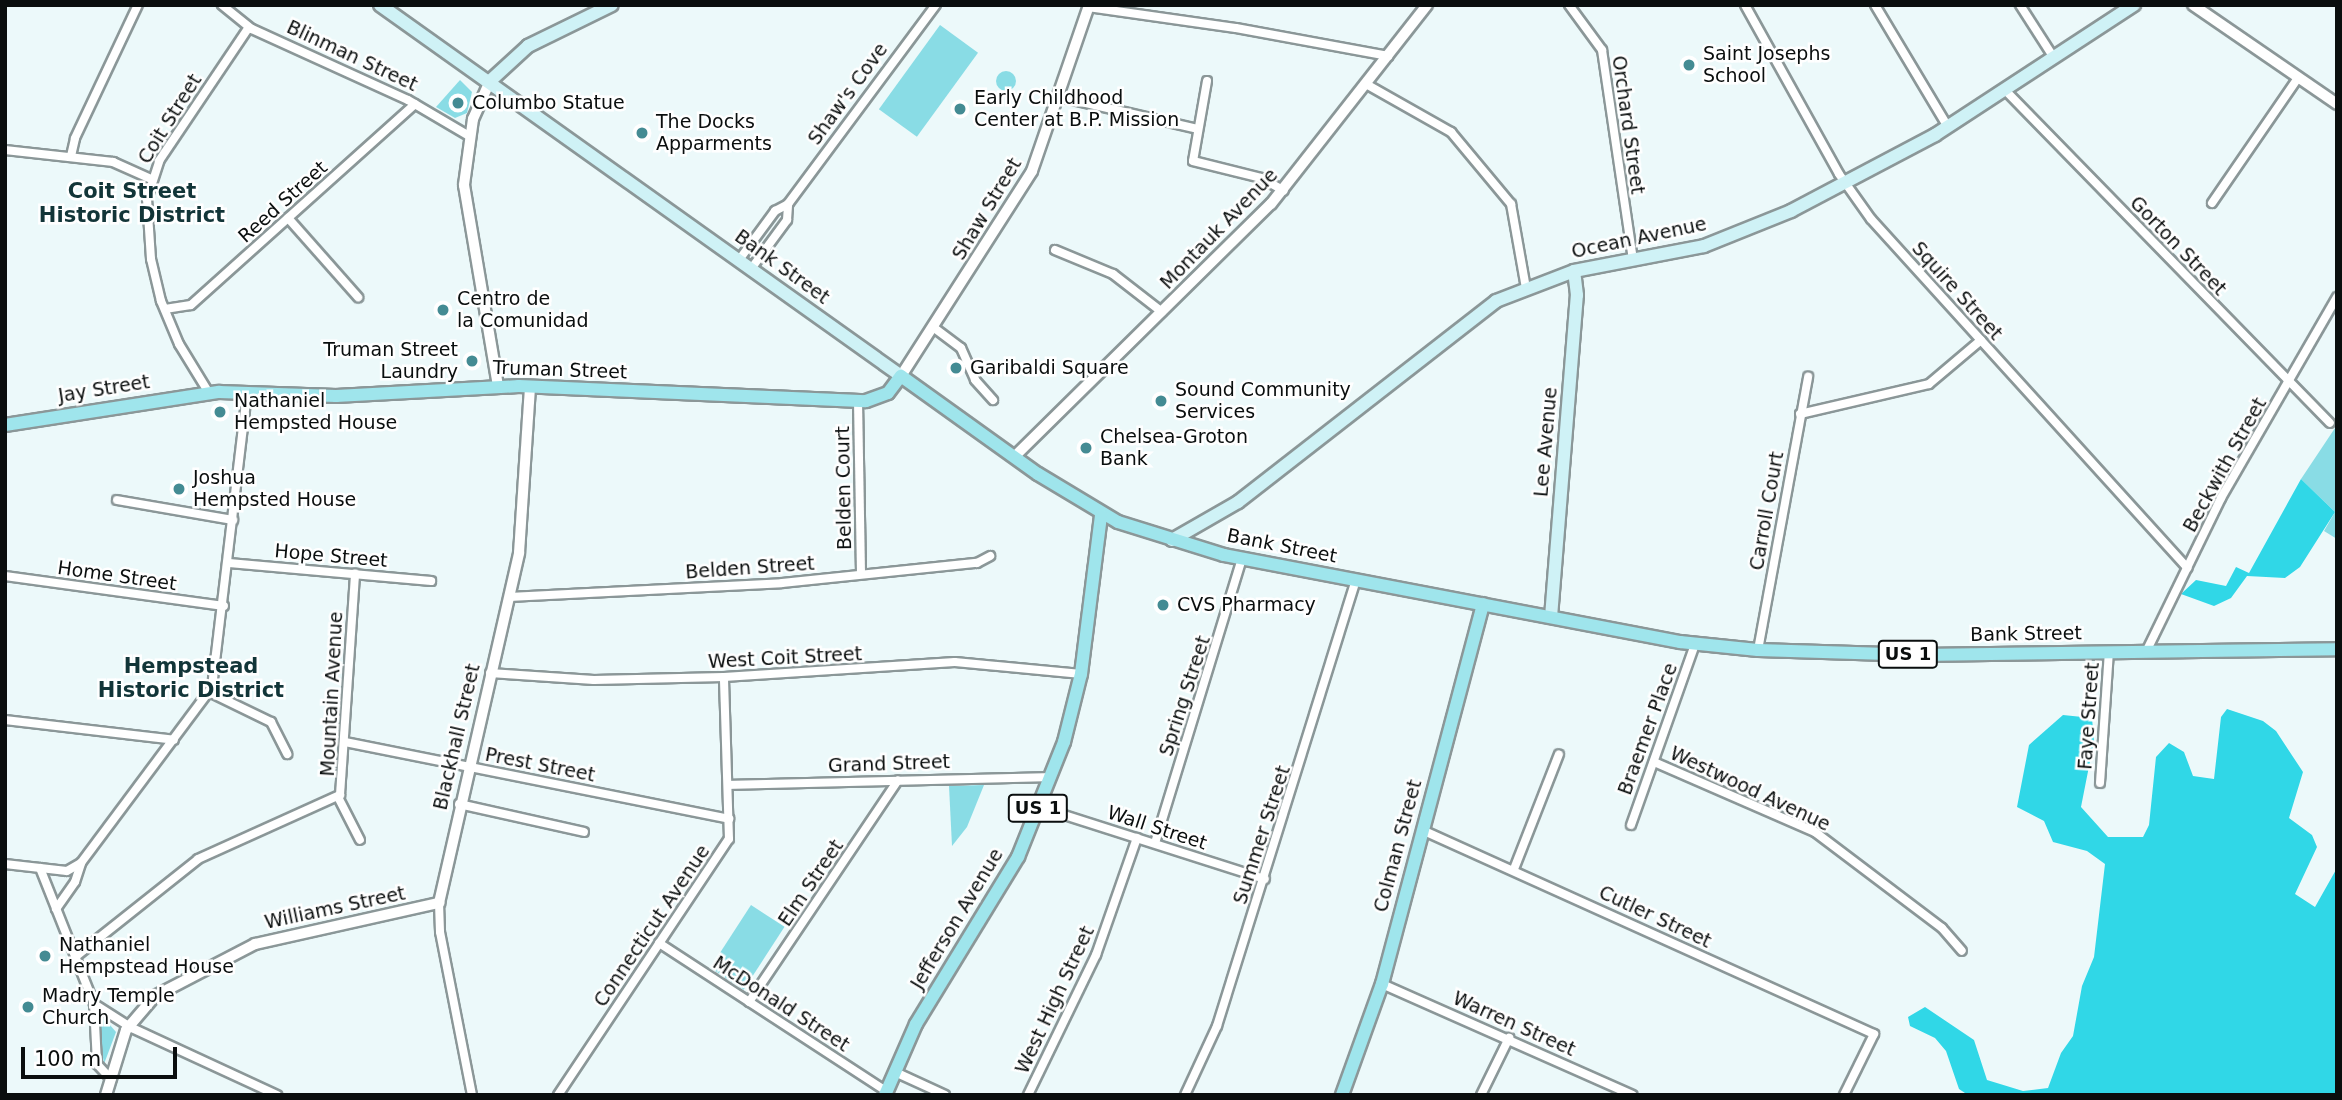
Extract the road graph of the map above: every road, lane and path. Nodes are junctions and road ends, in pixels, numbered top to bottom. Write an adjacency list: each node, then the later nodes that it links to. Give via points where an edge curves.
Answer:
1 (138, 5): 29 (street, via 75,138)
2 (222, 5): 14 (street, Blinman Street)
3 (380, 5): 18 (main road, Bank Street)
4 (612, 5): 18 (main road, via 528,46)
5 (936, 5): 34 (street, Shaw's Cove)
6 (1427, 5): 15 (street, Montauk Avenue)
7 (1569, 5): 37 (street, Orchard Street, via 1602,50)
8 (1745, 5): 31 (street, Squire Street)
9 (1874, 5): 25 (street)
10 (2020, 5): 16 (street)
11 (2134, 5): 16 (main road, Ocean Avenue)
12 (2193, 5): 17 (street)
13 (1088, 6): 15 (street, via 1236,27); 22 (street, Shaw Street)
14 (249, 27): 23 (street, Blinman Street); 30 (street, Coit Street)
15 (1388, 56): 20 (street, Montauk Avenue)
16 (2054, 58): 21 (main road, Ocean Avenue)
17 (2298, 78): 24 (street); 33 (street)
18 (490, 81): 27 (street); 38 (main road, Bank Street)
19 (1207, 81): 26 (street)
20 (1366, 84): 32 (street, Montauk Avenue); 41 (street, via 1451,132 1511,204)
21 (2005, 90): 25 (main road, Ocean Avenue); 50 (street, Gorton Street)
22 (1060, 97): 26 (street); 46 (street, Shaw Street, via 1021,191)
23 (415, 104): 27 (street, Blinman Street); 35 (street, Reed Street)
24 (2337, 104)
25 (1948, 127): 31 (main road, Ocean Avenue)
26 (1197, 129): 32 (street, via 1193,161 1261,178)
27 (469, 136): 51 (street, via 464,197)
28 (5, 150): 29 (street)
29 (71, 156): 30 (street, via 113,162)
30 (151, 179): 44 (street, Coit Street, via 149,240)
31 (1846, 184): 37 (main road, Ocean Avenue, via 1720,241); 47 (street, Squire Street, via 1871,219)
32 (1284, 191): 45 (street, Montauk Avenue)
33 (2212, 203)
34 (788, 204): 38 (street, Shaw's Cove, via 775,211); 39 (street, Shaw's Cove, via 787,220)
35 (288, 218): 42 (street); 44 (street, Reed Street, via 191,305)
36 (1055, 250): 45 (street, via 1113,274)
37 (1633, 259): 40 (main road, Ocean Avenue)
38 (739, 260): 39 (main road, Bank Street)
39 (751, 269): 48 (main road, Bank Street)
40 (1574, 271): 41 (main road, Ocean Avenue); 77 (main road, Lee Avenue, via 1577,295)
41 (1526, 288): 64 (main road, Ocean Avenue, via 1482,309 1254,490)
42 (358, 297)
43 (2337, 297): 50 (street, Beckwith Street)
44 (165, 309): 53 (street, Coit Street, via 179,344)
45 (1162, 312): 60 (street, Montauk Avenue)
46 (933, 327): 48 (street, Shaw Street); 55 (street, via 961,348 977,383)
47 (1981, 340): 57 (street, via 1929,384); 68 (street, Squire Street)
48 (901, 376): 56 (main road, Truman Street, via 882,397); 60 (main road, Bank Street)
49 (1808, 377): 57 (street, Carroll Court)
50 (2289, 379): 58 (street, Gorton Street); 68 (street, Beckwith Street)
51 (498, 386): 52 (main road, Truman Street); 54 (main road, Truman Street, via 336,396)
52 (530, 387): 56 (main road, Truman Street); 74 (street, Blackhall Street, via 521,538)
53 (209, 393): 54 (main road, Truman Street); 59 (main road, Jay Street)
54 (247, 394): 63 (street)
55 (993, 400)
56 (858, 401): 70 (street, Belden Court)
57 (1800, 414): 80 (street, Carroll Court)
58 (2330, 423)
59 (5, 425)
60 (1014, 457): 62 (main road, Bank Street)
61 (117, 500): 63 (street)
62 (1101, 515): 64 (main road, Bank Street / US 1); 84 (main road, Jefferson Avenue / US 1)
63 (233, 520): 67 (street)
64 (1172, 540): 66 (main road, Bank Street / US 1)
65 (990, 556): 70 (street, Belden Street, via 977,562)
66 (1242, 558): 72 (main road, Bank Street / US 1); 107 (street, Spring Street)
67 (229, 563): 69 (street, Hope Street); 76 (street)
68 (2187, 568): 82 (street, Beckwith Street)
69 (355, 574): 73 (street, Hope Street); 89 (street, Mountain Avenue)
70 (862, 574): 74 (street, Belden Street, via 732,586)
71 (5, 576): 76 (street, Home Street)
72 (1356, 580): 75 (main road, Bank Street / US 1); 112 (street, Summer Street)
73 (431, 581)
74 (509, 597): 83 (street, Blackhall Street)
75 (1483, 604): 77 (main road, Bank Street / US 1); 103 (main road, Colman Street)
76 (224, 606): 86 (street, via 216,674)
77 (1551, 617): 78 (main road, Bank Street / US 1)
78 (1695, 644): 80 (main road, Bank Street / US 1); 92 (street, Braemer Place)
79 (2337, 649): 82 (main road, Bank Street / US 1)
80 (1758, 650): 81 (main road, Bank Street / US 1)
81 (2109, 652): 82 (main road, Bank Street / US 1); 96 (street, Faye Street)
82 (2146, 652)
83 (489, 673): 85 (street, West Coit Street, via 583,680); 93 (street, Blackhall Street)
84 (1082, 674): 85 (street, West Coit Street, via 956,662); 94 (main road, Jefferson Avenue / US 1)
85 (724, 677): 97 (street, Connecticut Avenue)
86 (209, 692): 88 (street); 90 (street, via 271,722)
87 (5, 720): 88 (street)
88 (174, 740): 108 (street)
89 (345, 742): 93 (street, Prest Street); 98 (street, Mountain Avenue)
90 (287, 754)
91 (1559, 754): 111 (street)
92 (1654, 762): 102 (street, Braemer Place); 116 (street, Westwood Avenue, via 1815,832 1942,928)
93 (467, 766): 99 (street, Blackhall Street); 101 (street, Prest Street)
94 (1050, 777): 95 (street, Grand Street); 100 (main road, Jefferson Avenue / US 1)
95 (898, 780): 97 (street, Grand Street); 119 (street, Elm Street)
96 (2100, 783)
97 (729, 785): 101 (street, Connecticut Avenue)
98 (338, 797): 106 (street); 117 (street, Mountain Avenue, via 198,859)
99 (459, 804): 104 (street); 113 (street, Blackhall Street)
100 (1039, 807): 105 (street, Wall Street); 123 (main road, Jefferson Avenue / US 1, via 1018,857 916,1024)
101 (729, 819): 115 (street, Connecticut Avenue, via 729,839)
102 (1630, 825)
103 (1422, 830): 111 (street, Cutler Street); 118 (main road, Colman Street)
104 (584, 832)
105 (1137, 838): 107 (street, Wall Street); 131 (street, West High Street, via 1096,955)
106 (360, 840)
107 (1155, 843): 112 (street, Wall Street)
108 (81, 863): 110 (street, via 67,871); 114 (street, via 75,882)
109 (5, 864): 110 (street)
110 (40, 868): 114 (street)
111 (1514, 869): 136 (street, Cutler Street, via 1874,1034)
112 (1265, 879): 132 (street, Summer Street, via 1217,1026)
113 (439, 903): 121 (street, Williams Street, via 243,948 155,996); 128 (street, Blackhall Street, via 440,932)
114 (56, 909): 117 (street)
115 (659, 943): 119 (street, McDonald Street); 129 (street, Connecticut Avenue)
116 (1962, 951)
117 (75, 957): 120 (street)
118 (1382, 984): 122 (street, Warren Street); 133 (main road, Colman Street)
119 (749, 1002): 125 (street, McDonald Street)
120 (94, 1004): 121 (street); 124 (street, via 97,1064)
121 (128, 1026): 124 (street, Williams Street); 127 (street)
122 (1509, 1038): 134 (street); 135 (street, Warren Street)
123 (895, 1072): 125 (main road, Jefferson Avenue / US 1); 130 (street)
124 (111, 1079): 126 (street, Williams Street)
125 (885, 1093)
126 (106, 1095)
127 (277, 1095)
128 (472, 1095)
129 (558, 1095)
130 (945, 1095)
131 (1028, 1095)
132 (1185, 1095)
133 (1342, 1095)
134 (1481, 1095)
135 (1632, 1095)
136 (1844, 1095)

